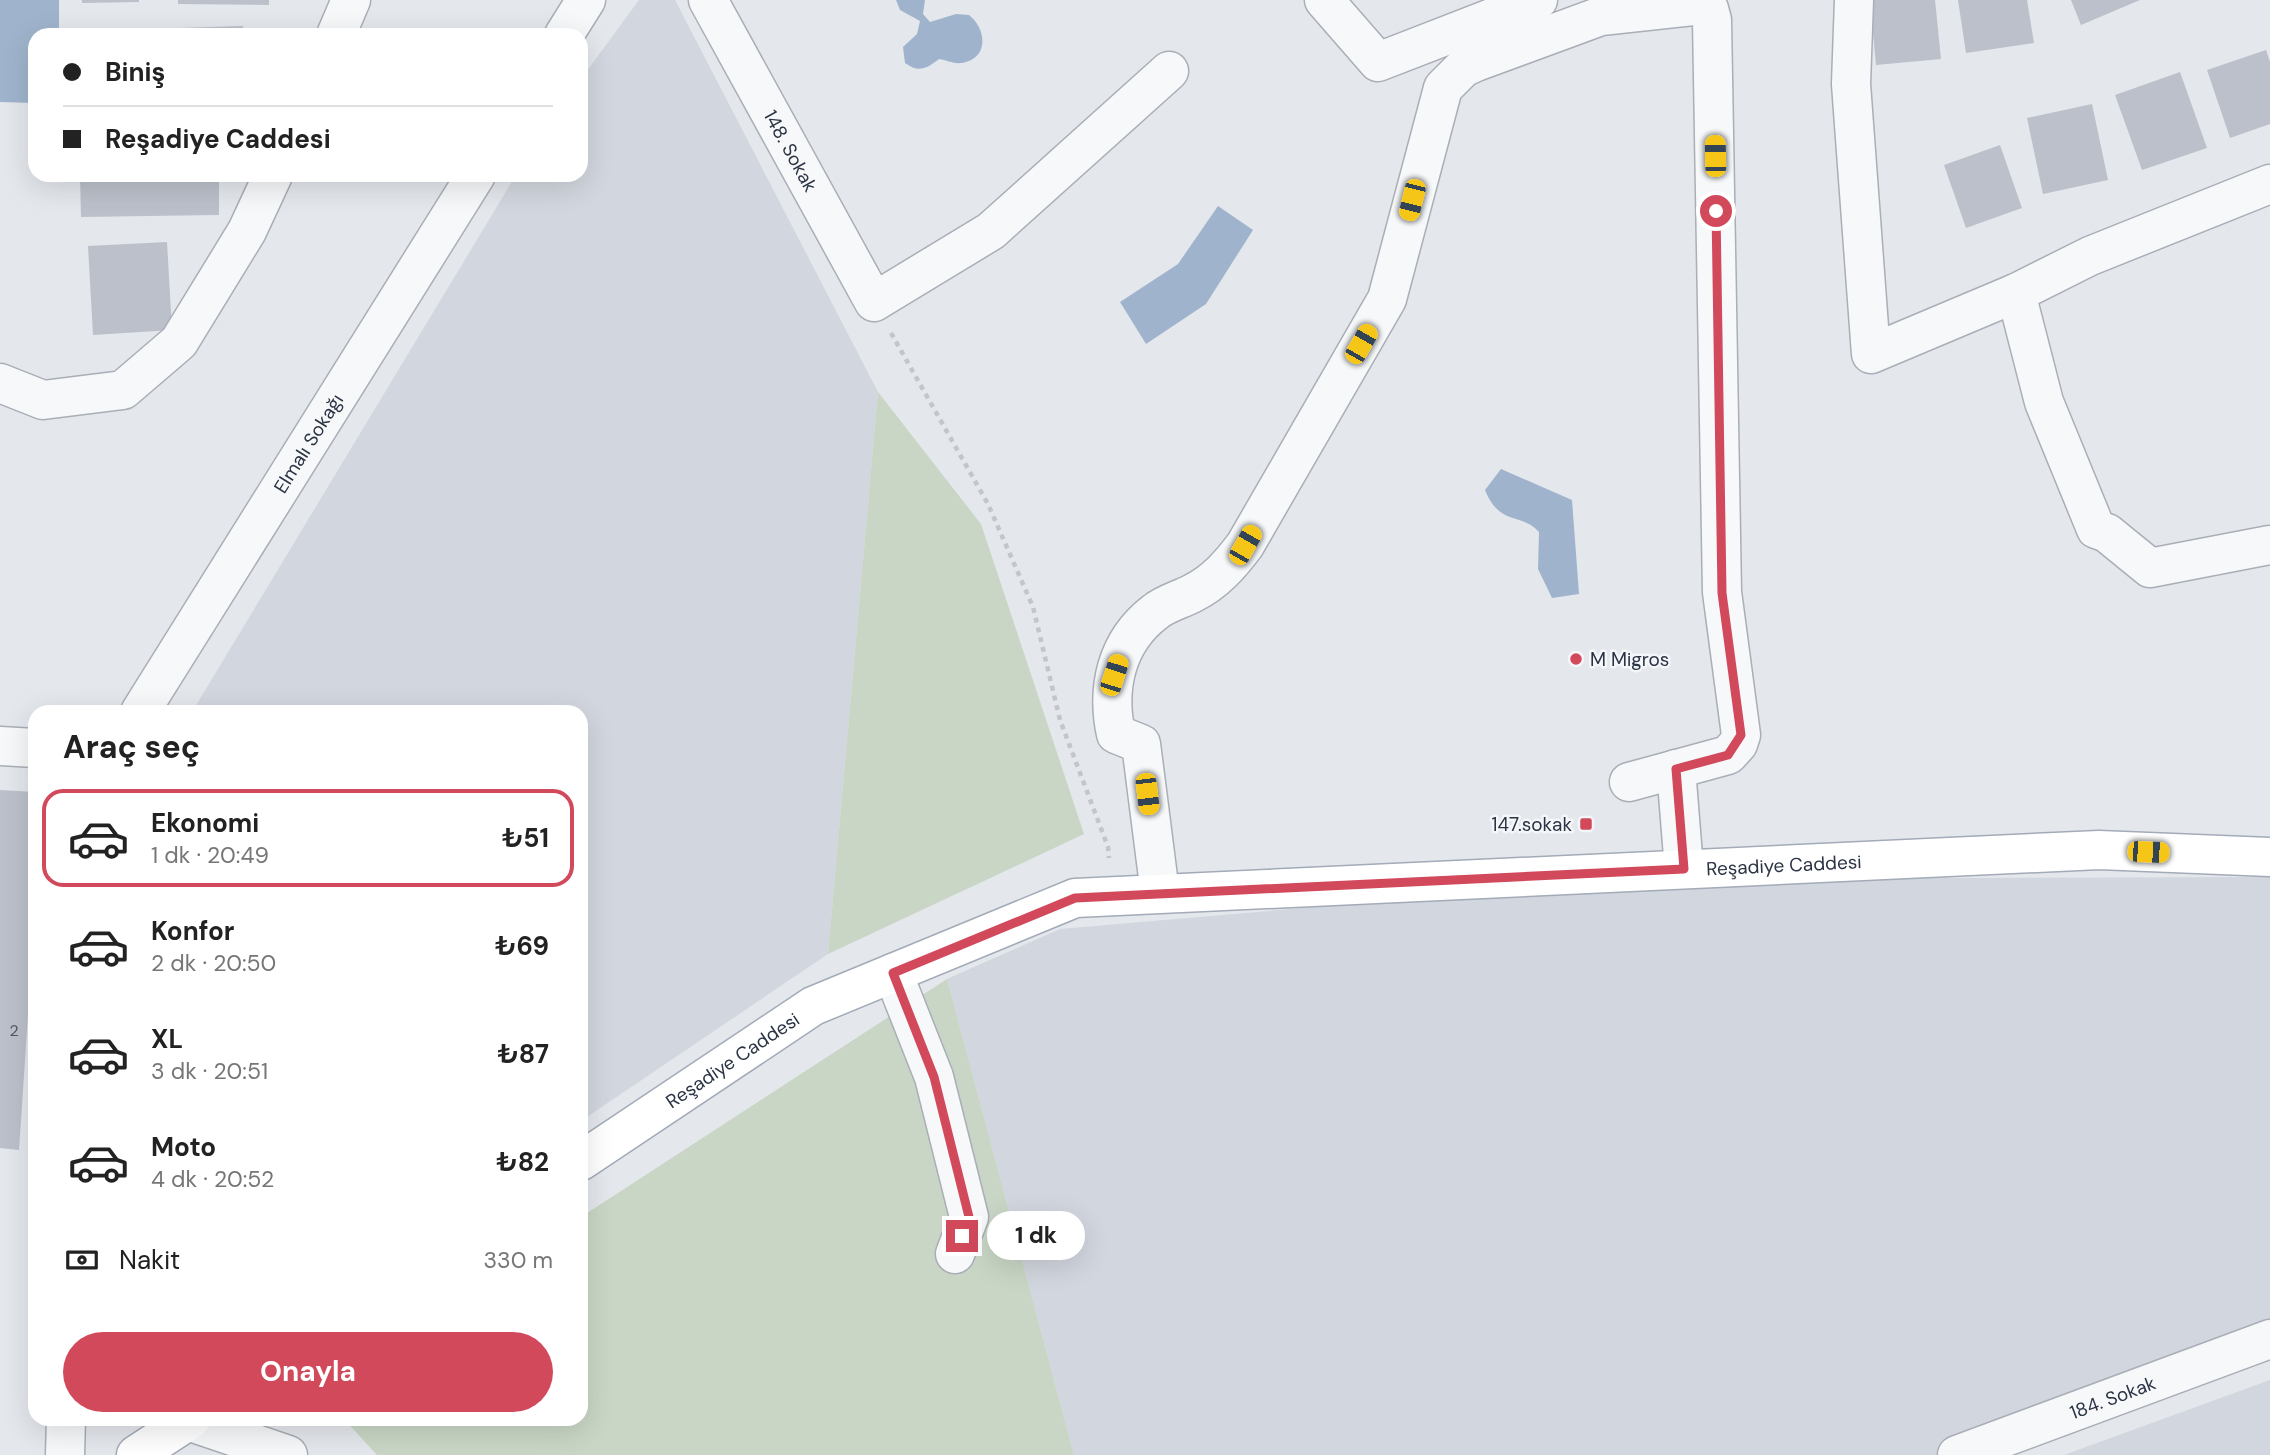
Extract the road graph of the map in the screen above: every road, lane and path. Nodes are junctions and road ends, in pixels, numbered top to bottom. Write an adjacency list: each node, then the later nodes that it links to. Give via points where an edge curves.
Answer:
1 (351, 0): 7 (street)
2 (586, 0): 8 (street)
3 (708, 0): 14 (street, 148. Sokak)
4 (1324, 0): 5 (street, via 1378,62)
5 (1538, 0)
6 (1854, 0): 13 (street, via 1851,83 1871,354)
7 (339, 28)
8 (568, 28)
9 (1169, 71): 14 (street, via 991,231)
10 (270, 182): 15 (street, via 247,231 179,342 123,390 43,400)
11 (472, 182): 17 (street, Elmalı Sokağı)
12 (2270, 184): 13 (street, via 2090,256)
13 (2016, 293): 16 (street, via 2044,402 2096,528 2150,568)
14 (874, 302): 25 (path, via 988,504 1033,607 1060,720 1108,847)
15 (0, 383)
16 (2270, 545)
17 (144, 705)
18 (0, 746): 19 (street)
19 (28, 748)
20 (1676, 769): 21 (street); 23 (street); 24 (street, via 1728,755 1741,735 1722,593 1712,20 1709,9 1694,4 1601,16 1476,62 1443,88 1387,299 1237,556 1212,582 1156,611 1141,624 1120,656 1111,695 1112,714 1116,734 1141,744)
21 (1629, 782)
22 (2270, 857): 23 (main road, Reşadiye Caddesi, via 2099,850)
23 (1684, 869): 24 (main road, Reşadiye Caddesi)
24 (1160, 894): 25 (main road, Reşadiye Caddesi)
25 (1113, 896): 26 (main road, Reşadiye Caddesi, via 1075,898)
26 (893, 973): 27 (main road, Reşadiye Caddesi, via 813,1006); 28 (street, via 934,1077 969,1217)
27 (588, 1156)
28 (955, 1254)
29 (2270, 1339): 36 (street, 184. Sokak)
30 (66, 1426): 33 (street)
31 (180, 1426): 34 (main road)
32 (206, 1426): 35 (street)
33 (65, 1455)
34 (136, 1455)
35 (288, 1455)
36 (1957, 1455)

